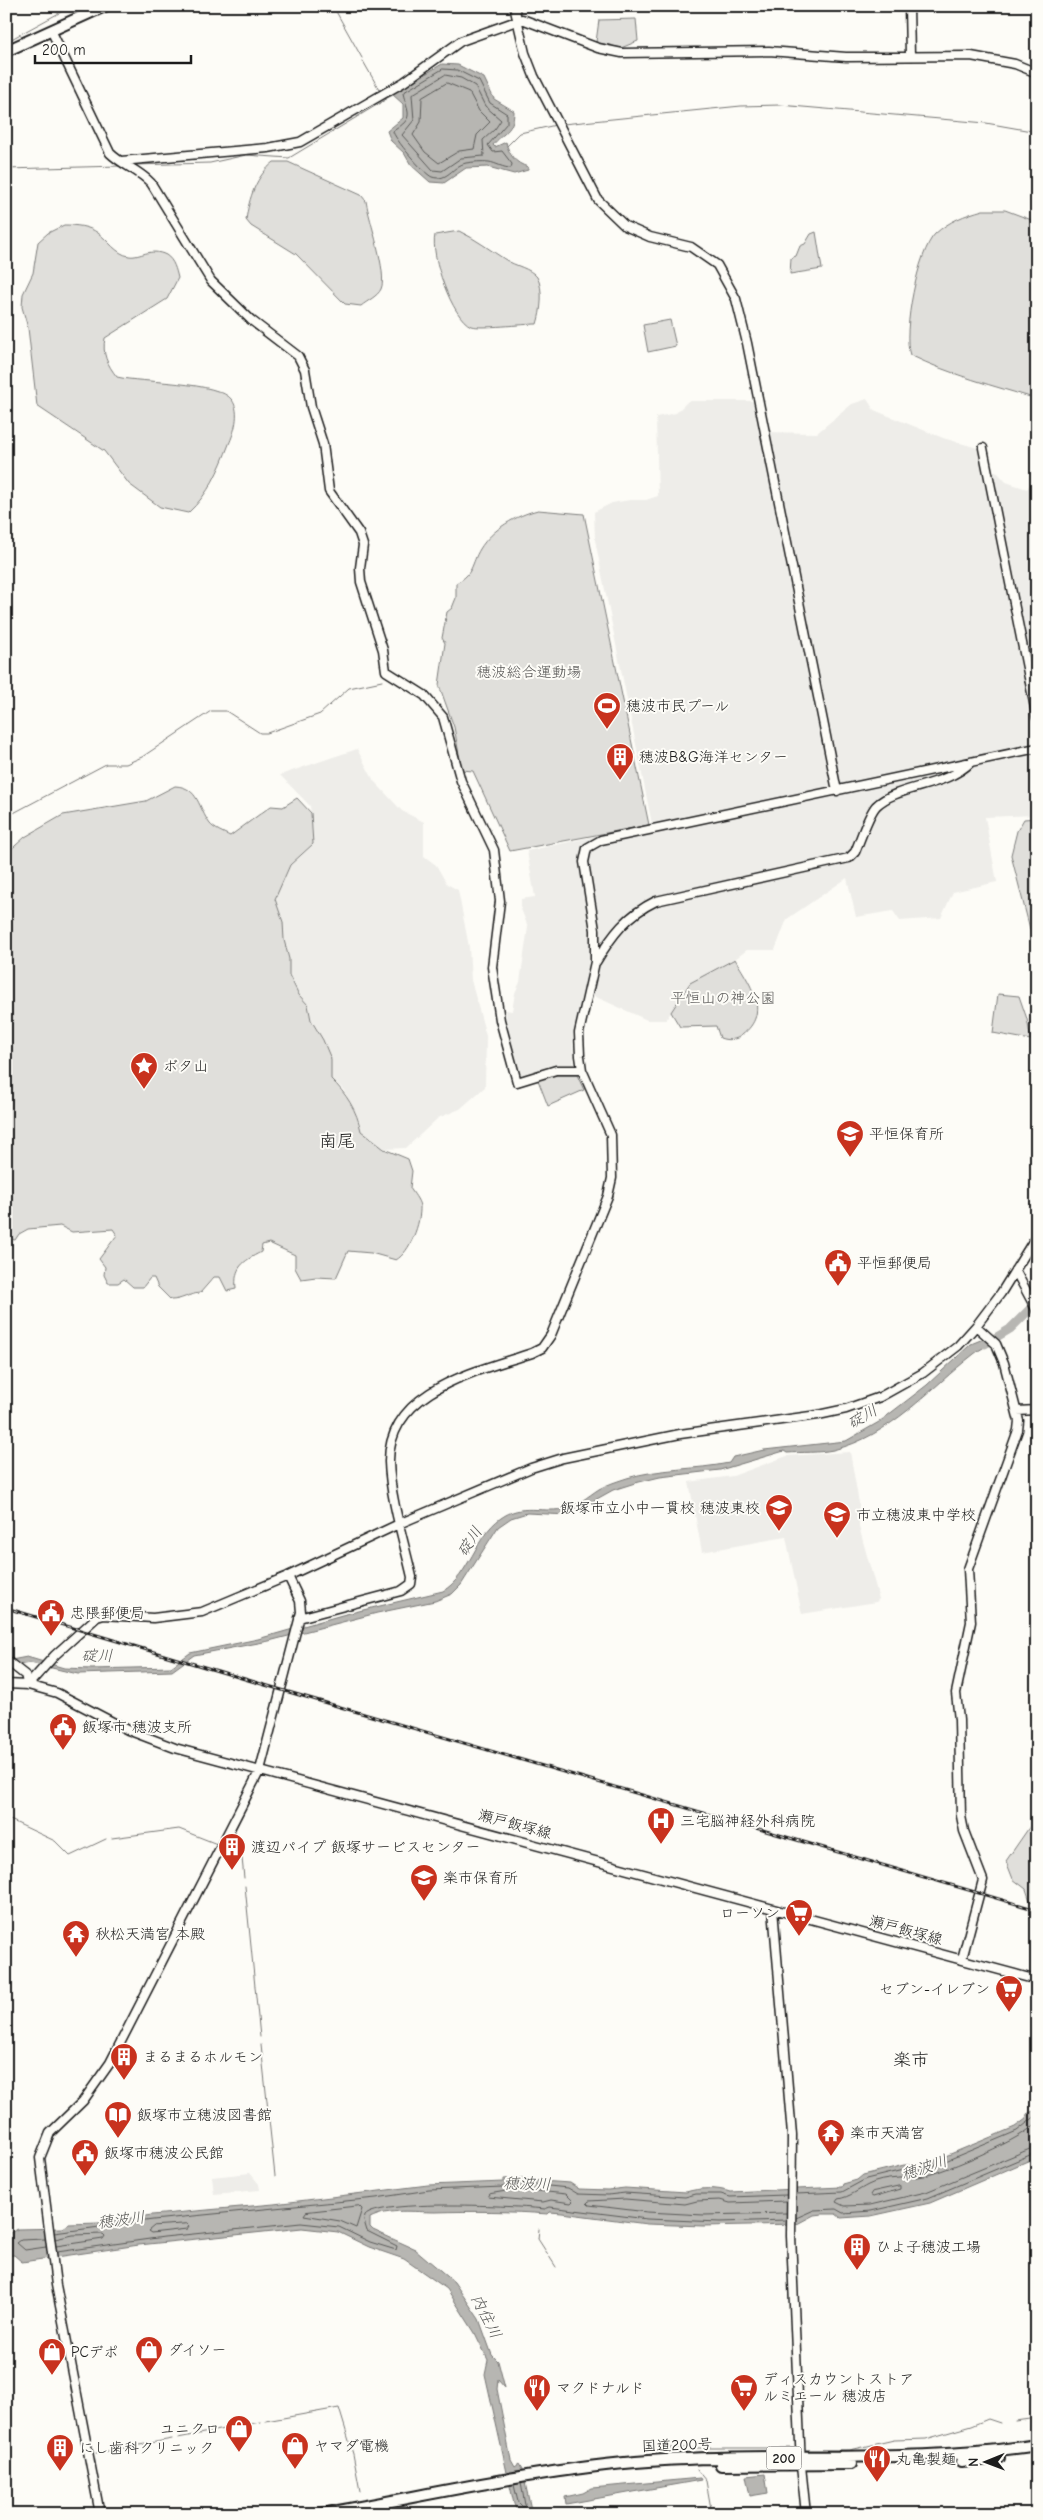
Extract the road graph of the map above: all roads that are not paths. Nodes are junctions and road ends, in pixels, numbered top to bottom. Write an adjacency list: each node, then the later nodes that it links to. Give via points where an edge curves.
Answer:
1 (104, 6): 5 (highway)
2 (514, 6): 4 (street)
3 (909, 6): 7 (street)
4 (517, 20): 7 (street, via 525,19 598,48 622,53 769,51 831,56); 9 (street, via 461,41 404,82 300,142); 14 (street, via 534,76 598,200 625,226 650,237 691,247 704,255 717,265 736,299)
5 (51, 30): 6 (highway); 9 (street, via 110,153)
6 (6, 51)
7 (910, 56): 8 (street, via 993,58)
8 (1037, 73)
9 (121, 162): 16 (street, via 151,183 211,281 245,315 298,356 305,370 311,407 323,444 328,491 363,545 361,582 383,650 386,671 424,694 443,717 461,781 494,850 500,902 492,967 500,1020 517,1082 556,1070)
10 (983, 448): 11 (street)
11 (1037, 718)
12 (1037, 748): 13 (street)
13 (971, 762): 14 (street); 15 (street, via 959,773 888,798 876,807 849,858 656,901 638,909 625,920)
14 (837, 791): 15 (street, via 593,843 587,848 584,862 595,930)
15 (595, 962): 16 (street, via 580,1033)
16 (582, 1070): 23 (street, via 607,1124 612,1158 608,1196 556,1324 542,1348 453,1380 421,1400 399,1424 391,1444 389,1463)
17 (1037, 1235): 18 (street)
18 (1015, 1270): 19 (street); 20 (street)
19 (1037, 1311)
20 (976, 1326): 22 (street, via 996,1344); 23 (street, via 958,1346 923,1373 859,1406 818,1415 680,1434 563,1458 531,1468)
21 (1037, 1410): 22 (street)
22 (1016, 1411): 31 (street, via 1018,1430 968,1570 971,1622 956,1692 961,1816 983,1880)
23 (401, 1523): 24 (street); 25 (street, via 412,1577 407,1588)
24 (288, 1576): 25 (street, via 300,1601); 28 (street, via 202,1612 153,1618 104,1614 80,1630)
25 (300, 1618): 29 (street)
26 (6, 1660): 28 (street, via 25,1674)
27 (6, 1684): 28 (street, 瀬戸飯塚線)
28 (28, 1685): 29 (street, 瀬戸飯塚線, via 57,1693 151,1740)
29 (260, 1770): 30 (street, 瀬戸飯塚線); 37 (street, via 110,2063 83,2101 45,2141 40,2158 56,2285)
30 (773, 1909): 31 (street, 瀬戸飯塚線); 35 (street, via 792,2135 791,2236)
31 (962, 1959): 32 (street, 瀬戸飯塚線)
32 (1037, 1980)
33 (1037, 2445): 35 (highway, 国道200号 / 200, via 940,2457)
34 (1037, 2452): 35 (highway, 国道200号 / 200, via 950,2463)
35 (801, 2462): 36 (highway, 国道200号 / 200, via 649,2460 584,2468); 40 (street)
36 (502, 2485): 38 (highway, 国道200号 / 200); 39 (highway, 国道200号 / 200)
37 (100, 2514)
38 (321, 2514)
39 (356, 2514)
40 (806, 2514)

